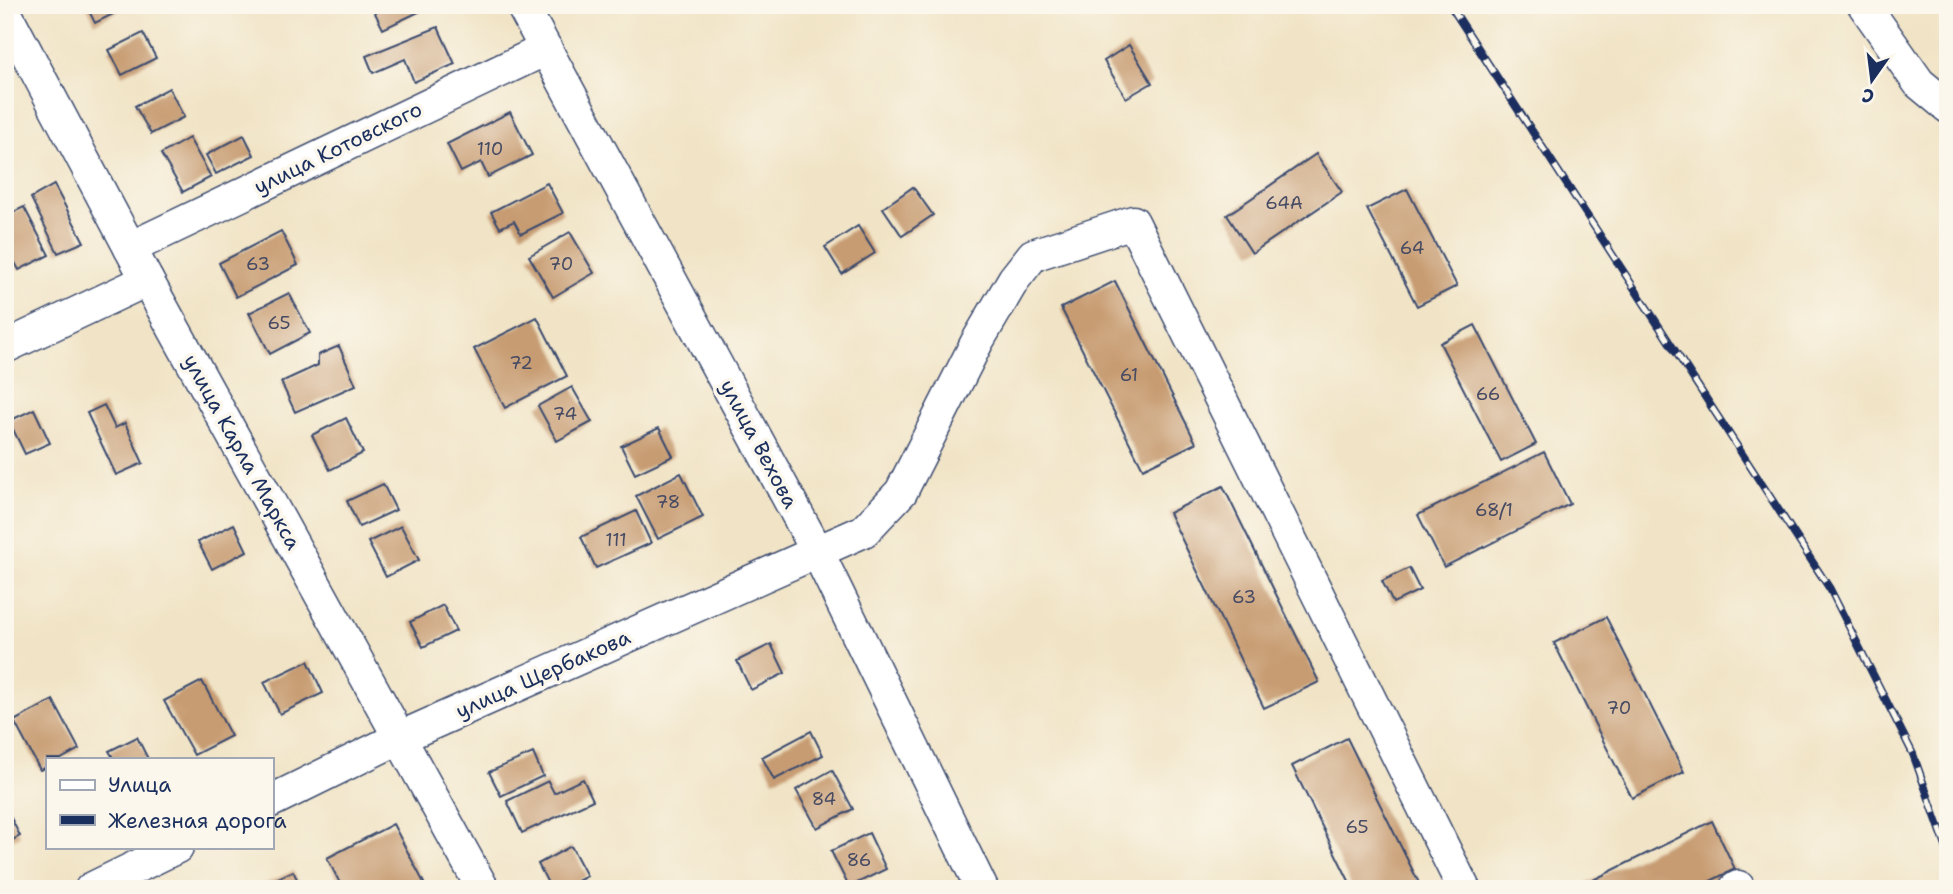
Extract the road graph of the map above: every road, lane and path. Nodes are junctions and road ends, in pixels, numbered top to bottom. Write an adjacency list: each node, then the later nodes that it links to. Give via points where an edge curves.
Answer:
1 (523, 5): 4 (street, улица Вехова)
2 (1864, 5): 5 (street, via 1919,83)
3 (5, 12): 6 (street, улица Карла Маркса)
4 (546, 49): 6 (street, улица Котовского); 9 (street, улица Вехова)
5 (1948, 107)
6 (130, 248): 7 (street, улица Карла Маркса)
7 (147, 280): 8 (street); 10 (street, улица Карла Маркса)
8 (5, 346)
9 (817, 551): 10 (street, улица Щербакова); 15 (street, улица Вехова); 16 (street, улица Щербакова, via 864,531 901,492 977,342 1033,255 1133,222)
10 (399, 738): 11 (street, улица Щербакова); 14 (street, улица Карла Маркса)
11 (273, 800)
12 (175, 848): 13 (street)
13 (91, 889)
14 (483, 889)
15 (982, 889)
16 (1464, 889)

